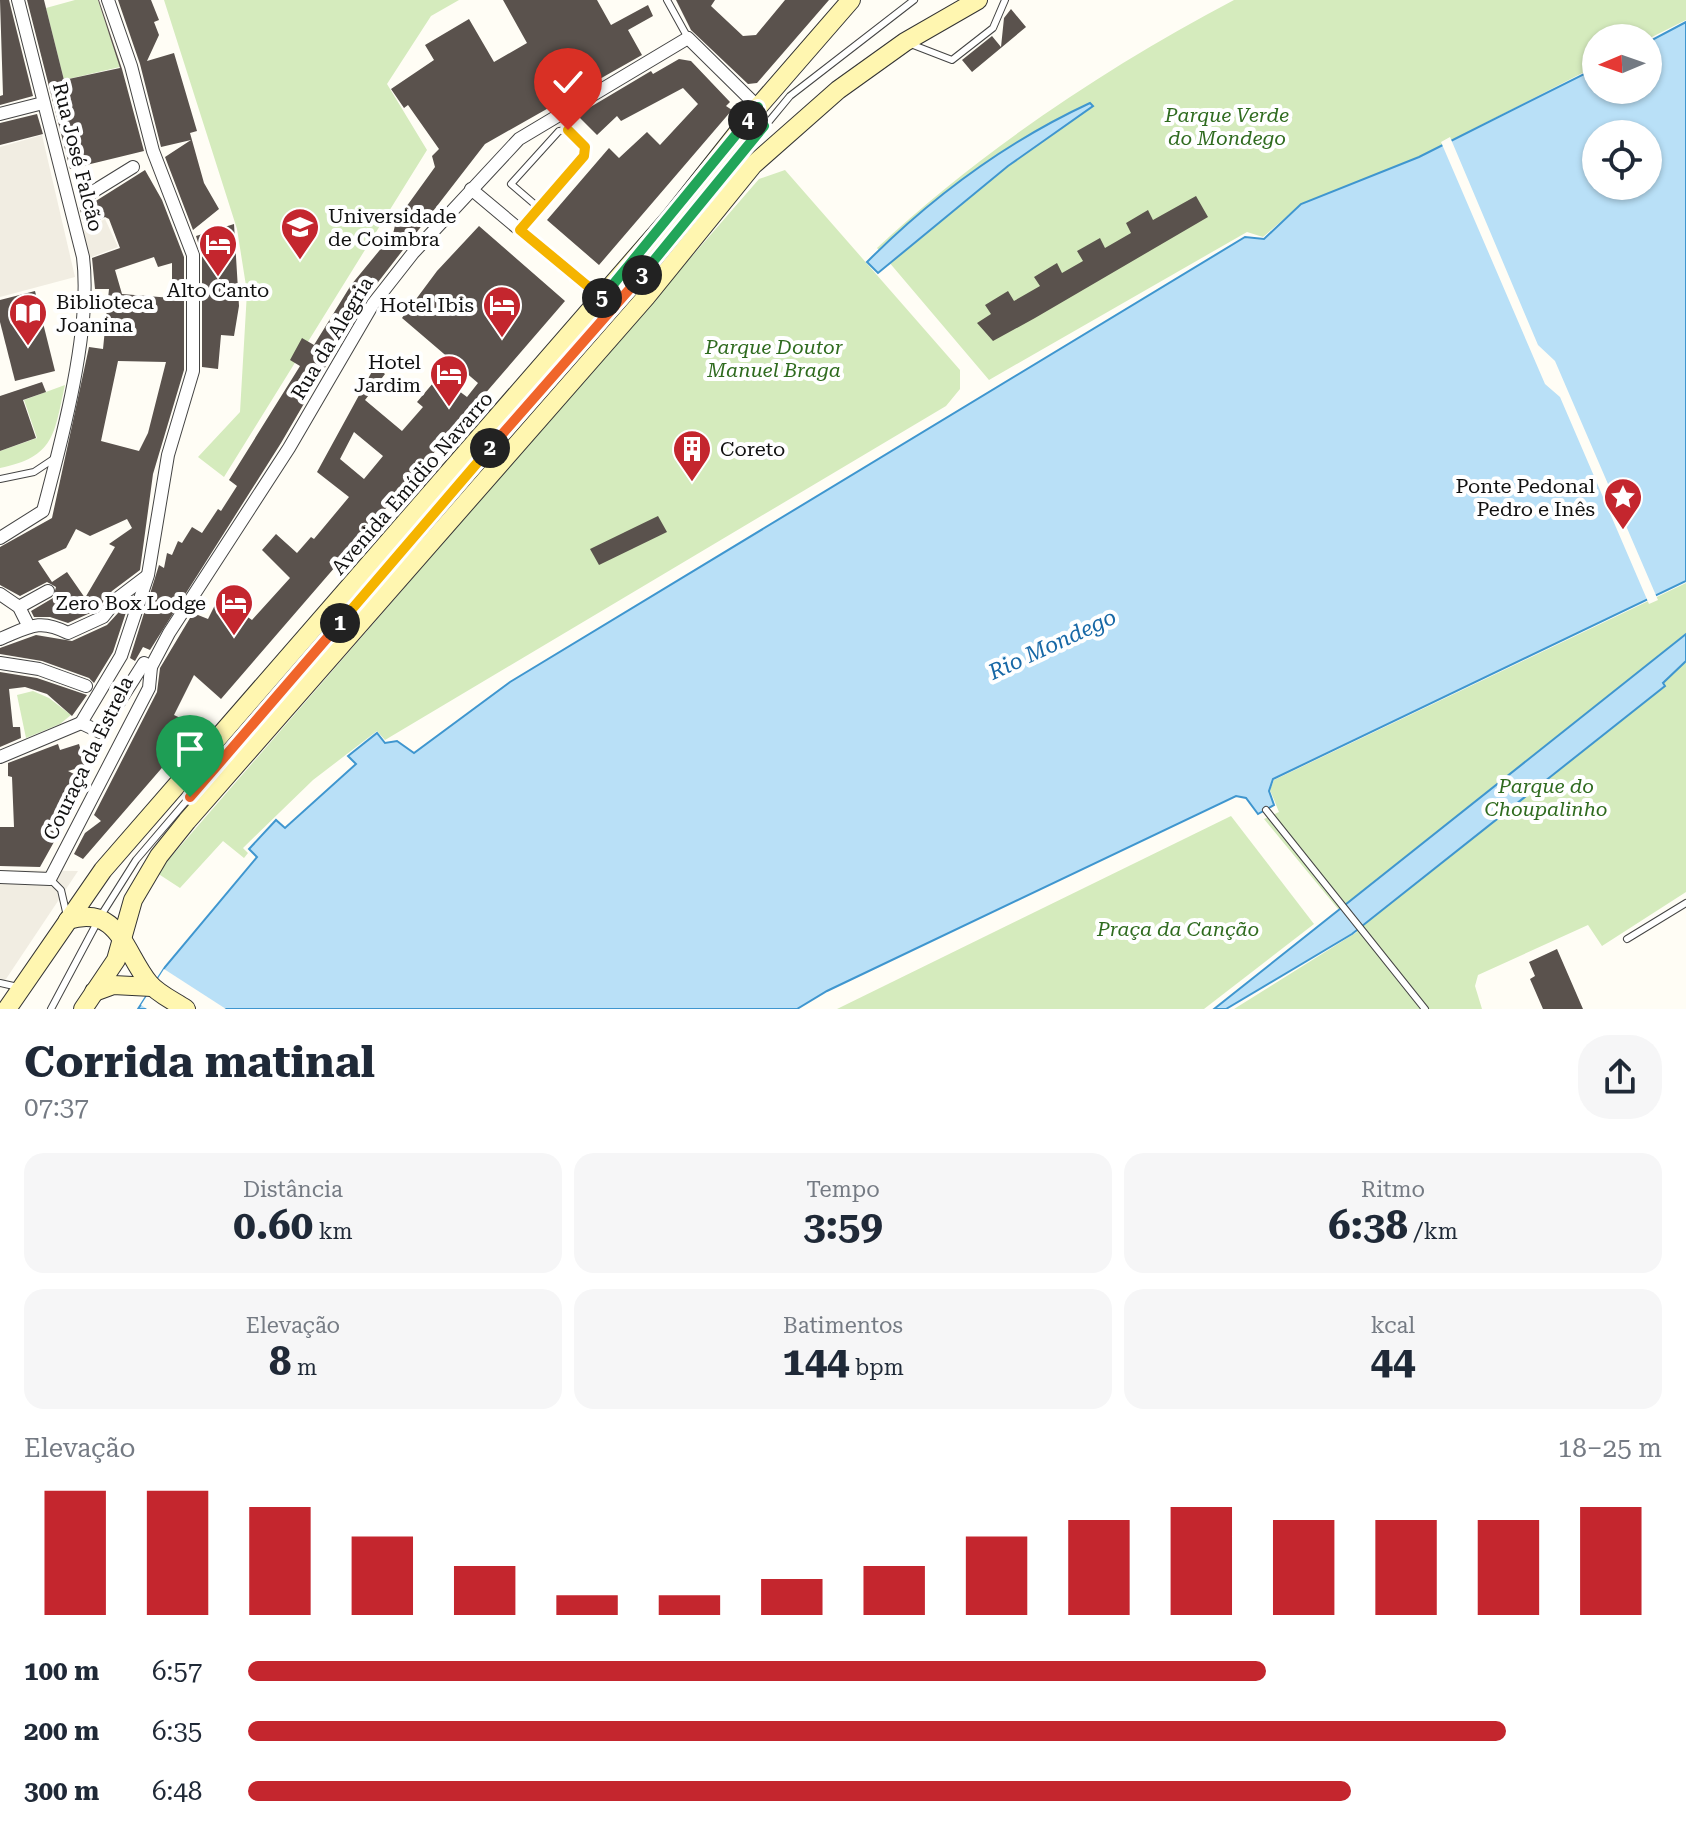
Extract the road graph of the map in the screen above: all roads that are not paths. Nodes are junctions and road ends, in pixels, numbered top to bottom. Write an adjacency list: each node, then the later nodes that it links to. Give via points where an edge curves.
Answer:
1 (18, 0): 11 (street, Rua José Falcão)
2 (108, 0): 27 (street, via 153,151 193,255 193,371 168,455)
3 (667, 0): 9 (lane)
4 (851, 0): 12 (main road, Avenida Emídio Navarro)
5 (914, 0): 15 (lane, via 790,96)
6 (978, 0): 8 (main road)
7 (1005, 0): 10 (lane, via 993,28 952,60)
8 (949, 8): 10 (main road)
9 (688, 38): 12 (street); 14 (street, Rua da Alegria)
10 (905, 42): 17 (main road)
11 (43, 103): 13 (street); 24 (street, Rua José Falcão, via 83,257 87,292)
12 (758, 107): 15 (main road); 23 (main road, Avenida Emídio Navarro)
13 (0, 114)
14 (550, 117): 16 (lane); 19 (street, Rua da Alegria, via 519,139)
15 (764, 126): 17 (main road); 42 (lane, via 633,286 136,860)
16 (559, 131): 21 (lane, via 511,184); 21 (lane, via 568,130 585,147 584,156)
17 (780, 138): 45 (main road, via 187,821 133,900)
18 (133, 167): 20 (street)
19 (471, 189): 22 (street); 34 (street, Rua da Alegria, via 373,304)
20 (86, 196)
21 (539, 208): 22 (lane)
22 (520, 230): 23 (street)
23 (601, 298): 43 (main road, Avenida Emídio Navarro, via 103,870)
24 (58, 456): 25 (lane, via 34,472); 26 (street, Rua José Falcão, via 43,511)
25 (0, 479)
26 (0, 538)
27 (148, 575): 31 (street, via 103,617 68,633 49,623); 36 (street, via 121,656)
28 (48, 591): 30 (street)
29 (0, 594): 30 (street)
30 (19, 607): 31 (street)
31 (29, 627): 32 (street)
32 (0, 639)
33 (0, 663): 35 (street, via 39,669)
34 (151, 667): 36 (street, Couraça da Estrela, via 144,663 100,732); 40 (street, Couraça da Estrela, via 149,688)
35 (86, 686)
36 (81, 723): 37 (street)
37 (0, 757)
38 (1266, 810): 55 (lane)
39 (0, 877): 40 (street)
40 (50, 879): 43 (lane, via 61,890)
41 (1686, 903): 44 (lane)
42 (100, 917): 43 (main road); 45 (main road); 52 (lane)
43 (68, 920): 48 (main road, Avenida Emídio Navarro)
44 (1627, 939)
45 (123, 941): 47 (main road); 49 (main road)
46 (0, 983): 48 (lane)
47 (152, 987): 49 (main road, via 113,985); 54 (main road)
48 (21, 988): 50 (main road); 51 (main road)
49 (94, 992): 53 (main road)
50 (7, 1009)
51 (25, 1009)
52 (51, 1009)
53 (83, 1009)
54 (186, 1009)
55 (1425, 1009)

